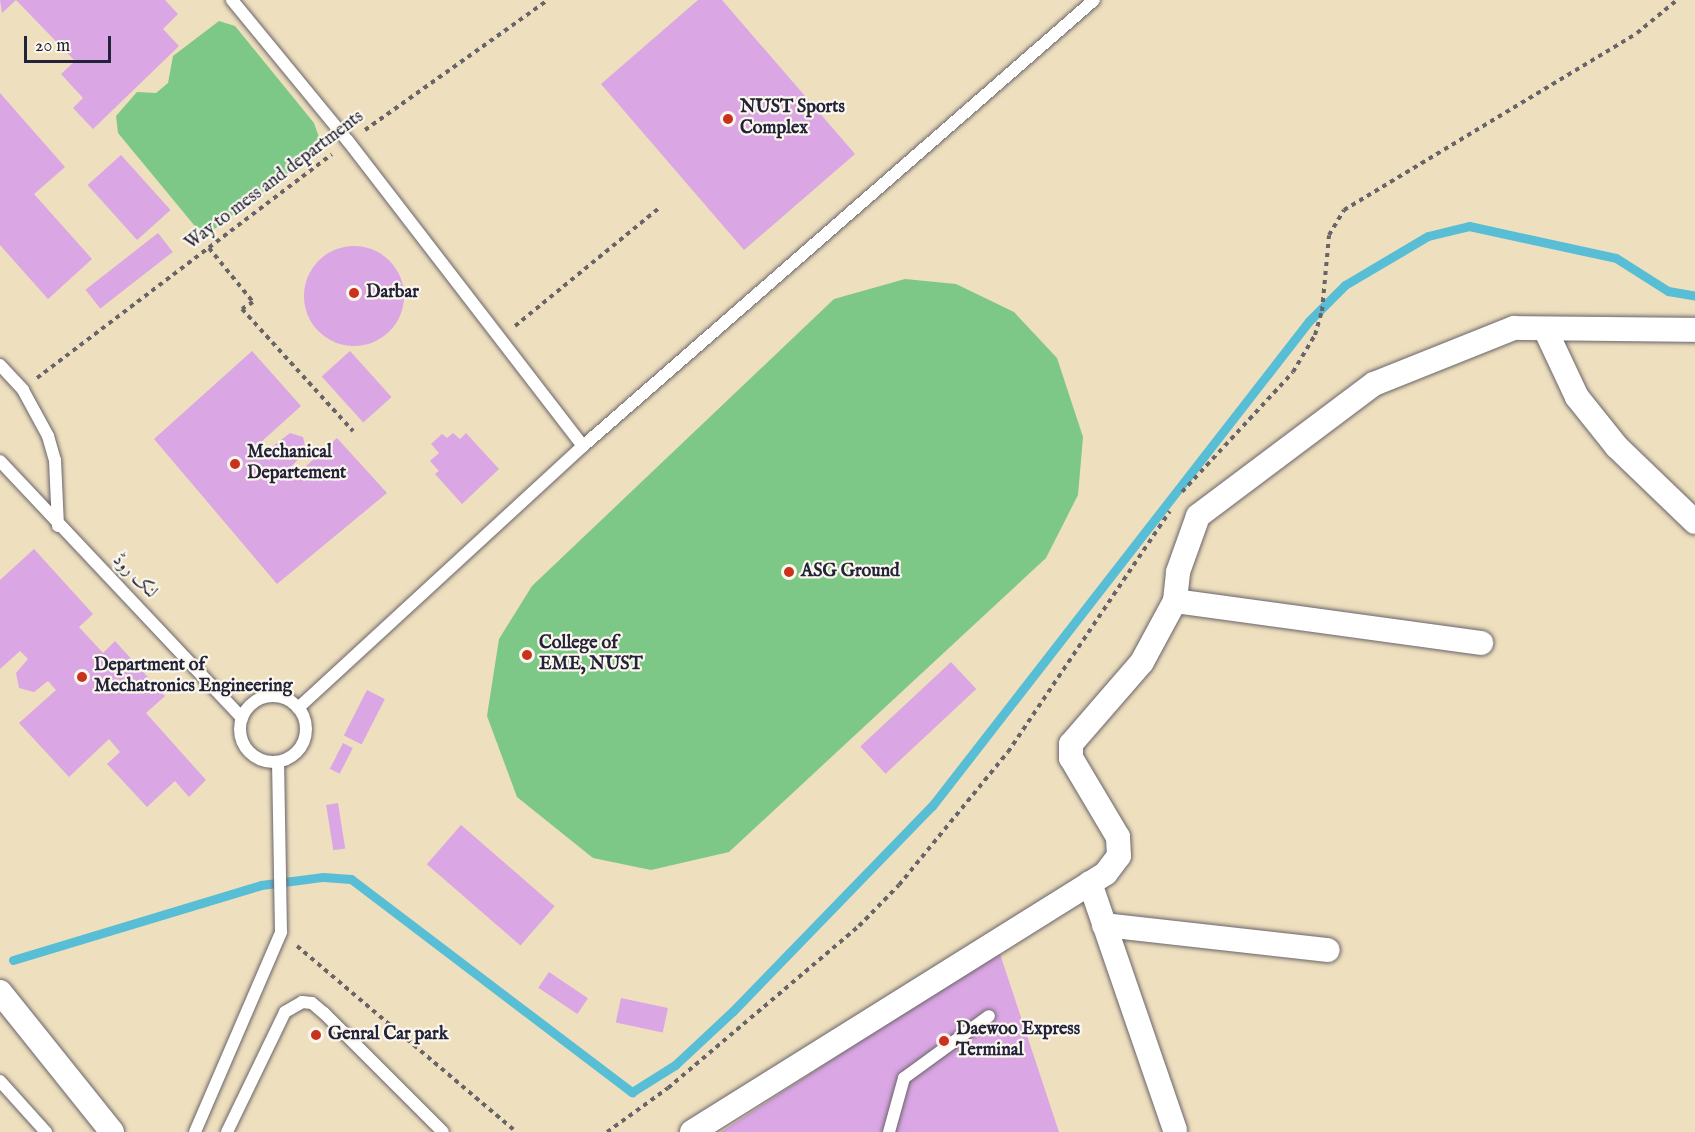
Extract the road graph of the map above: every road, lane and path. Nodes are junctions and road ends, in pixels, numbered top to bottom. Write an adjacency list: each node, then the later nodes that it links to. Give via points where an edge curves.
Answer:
1 (232, 0): 5 (lane)
2 (548, 0): 5 (path, Way to mess and departments)
3 (1094, 0): 14 (lane)
4 (1677, 0): 37 (path, via 1637,33 1344,210 1329,235 1315,335 1293,372 1187,485 1008,752 899,885 859,926 677,1080)
5 (348, 141): 7 (path, Way to mess and departments); 10 (lane)
6 (658, 208): 10 (path)
7 (209, 248): 12 (path, Way to mess and departments); 13 (path, via 253,302 242,309)
8 (1545, 329): 9 (street); 16 (street, via 1577,397 1617,447); 18 (street, via 1514,328 1374,384 1198,516 1178,573)
9 (1695, 330)
10 (500, 338): 14 (lane)
11 (0, 365): 12 (lane)
12 (22, 390): 17 (lane, via 48,436 55,460)
13 (353, 431)
14 (583, 446): 20 (lane)
15 (0, 461): 17 (lane, لنک روڈ)
16 (1695, 522)
17 (58, 526): 21 (lane, لنک روڈ)
18 (1175, 601): 19 (street); 23 (street, via 1142,662 1071,744 1071,758 1118,837 1119,856 1106,873)
19 (1481, 643)
20 (298, 708): 21 (lane, via 279,697 268,697 248,708); 22 (lane, via 306,729 304,741 289,758)
21 (242, 718): 22 (lane, via 242,740 248,750 256,758)
22 (278, 762): 25 (lane)
23 (1090, 883): 24 (street); 38 (street)
24 (1104, 925): 26 (street); 30 (street)
25 (280, 932): 33 (lane); 36 (path)
26 (1328, 950)
27 (0, 992): 32 (street)
28 (989, 1016): 39 (lane, via 904,1078)
29 (0, 1081): 31 (lane)
30 (1176, 1130)
31 (46, 1132)
32 (112, 1132)
33 (195, 1132)
34 (227, 1132): 35 (lane, via 285,1012 302,1002 312,1003 324,1013)
35 (442, 1132)
36 (516, 1132)
37 (607, 1132)
38 (692, 1132)
39 (889, 1132)

